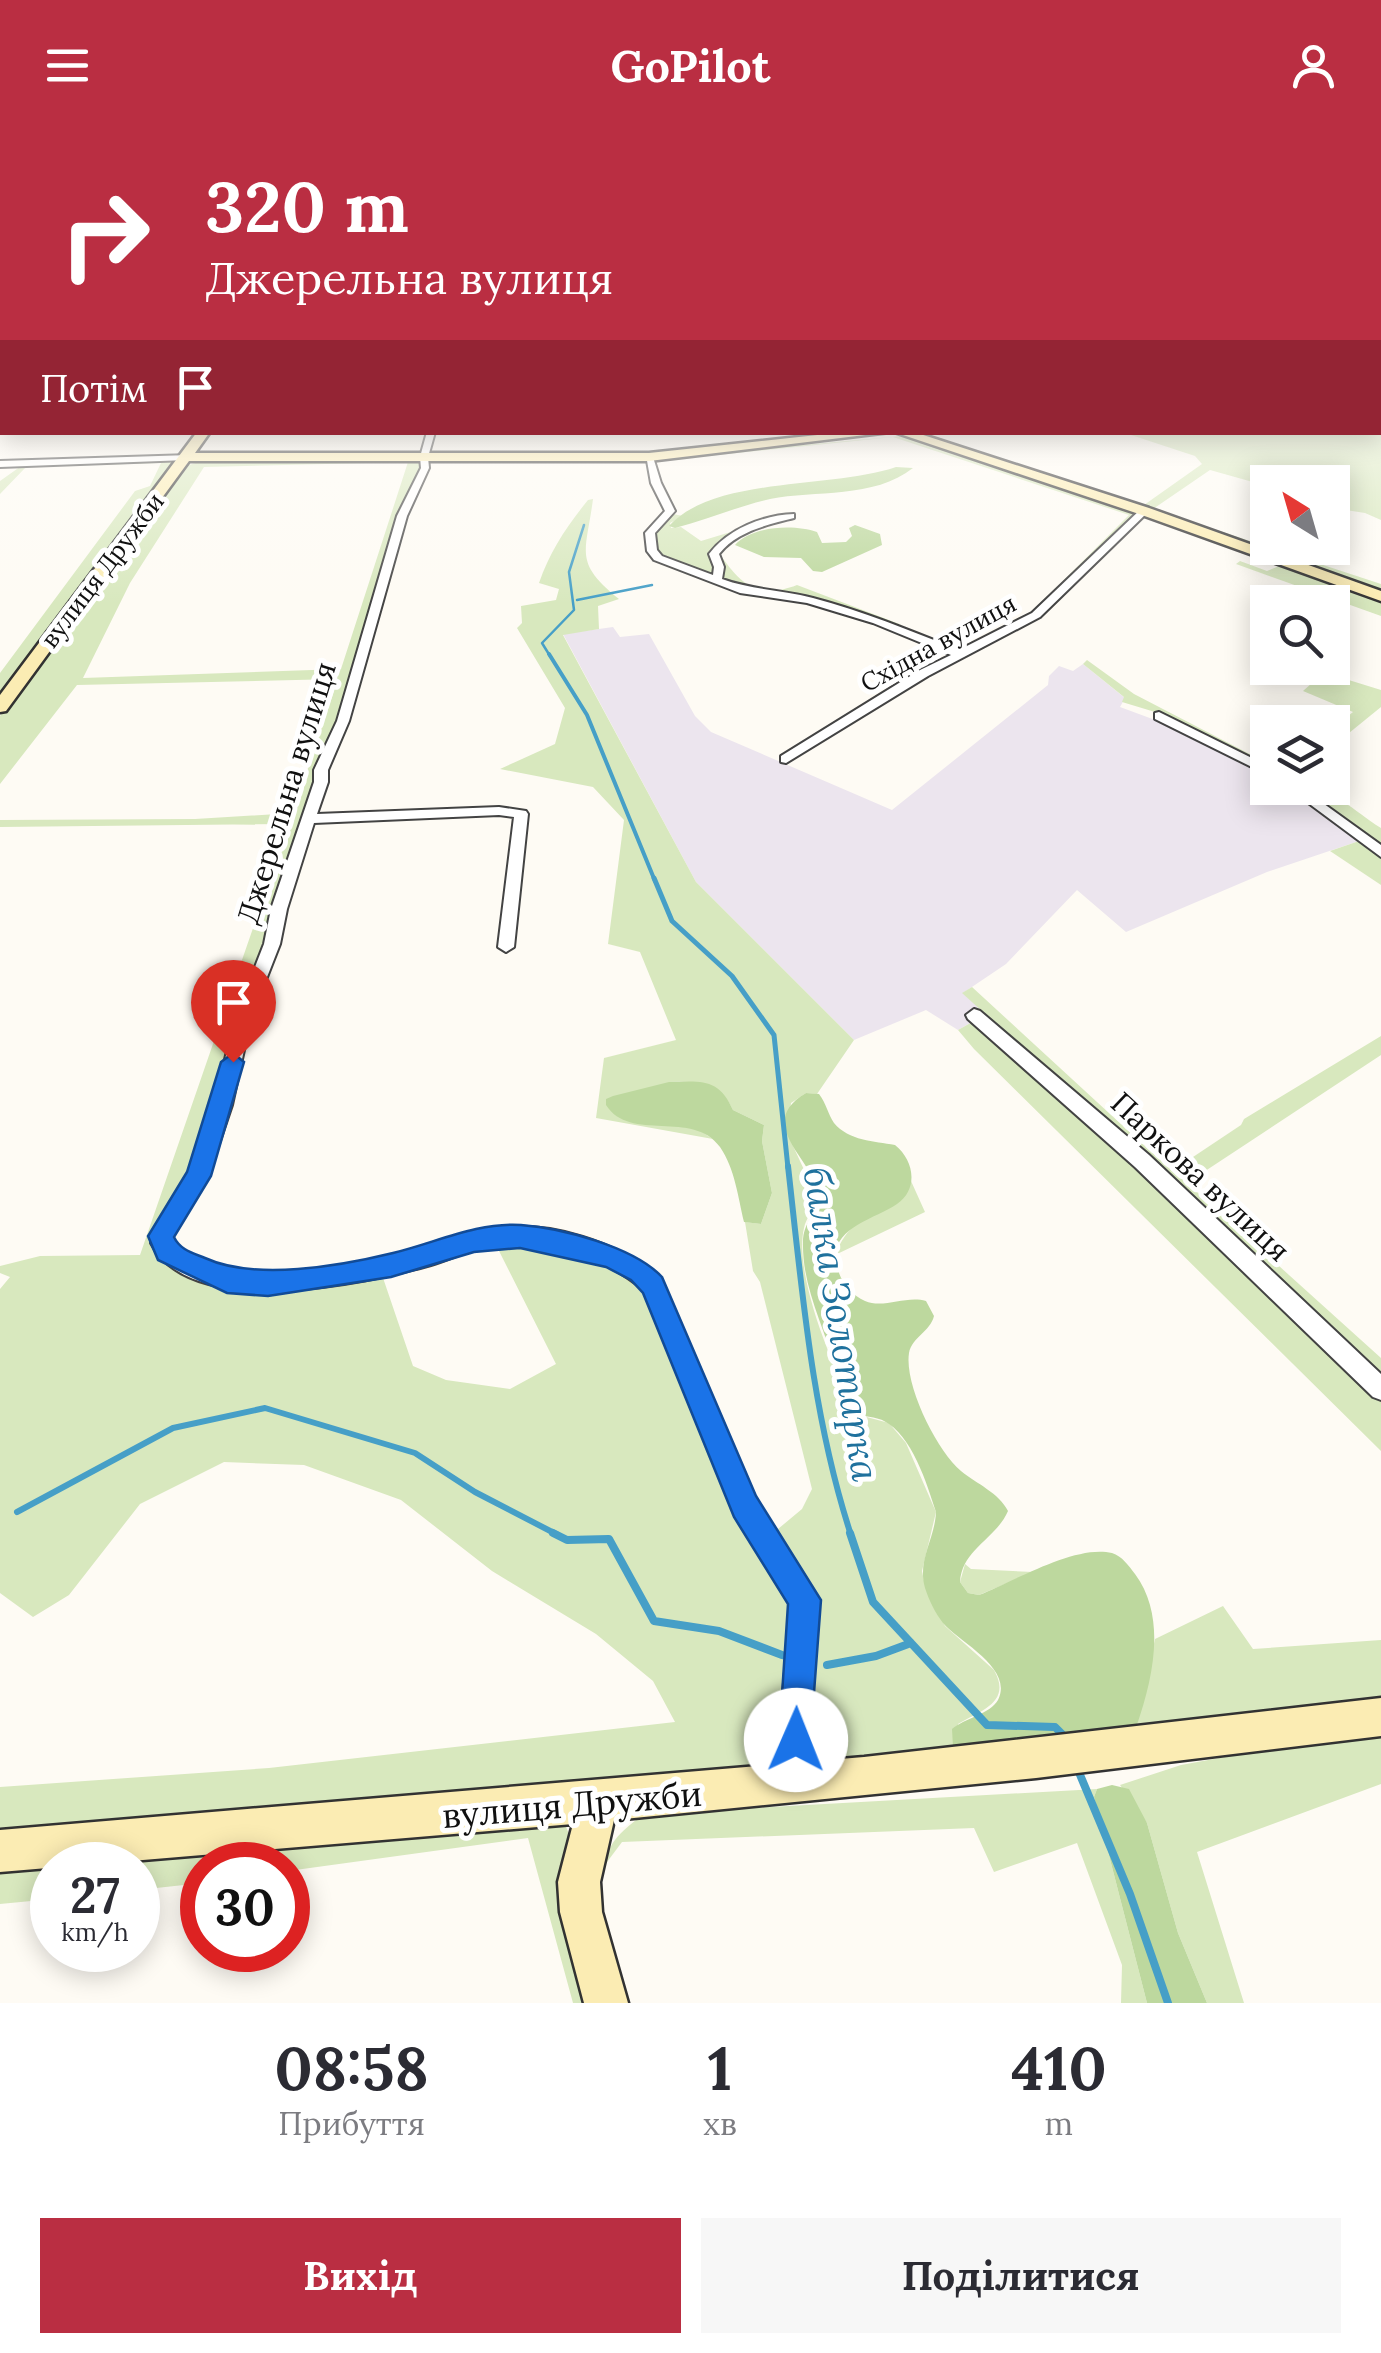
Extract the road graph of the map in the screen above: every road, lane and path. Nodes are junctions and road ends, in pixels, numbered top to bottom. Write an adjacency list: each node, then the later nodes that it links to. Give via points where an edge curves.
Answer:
1 (202, 435): 5 (street, вулиця Дружби)
2 (430, 435): 6 (street, Джерельна вулиця)
3 (856, 435): 7 (street)
4 (909, 435): 11 (street)
5 (187, 456): 6 (street); 8 (street); 16 (street, вулиця Дружби)
6 (424, 457): 7 (street); 21 (street, Джерельна вулиця, via 426,468 402,516)
7 (649, 457): 13 (street, via 670,511 652,530 652,551 676,568)
8 (13, 463): 9 (street); 10 (street)
9 (0, 464)
10 (0, 478)
11 (1144, 511): 14 (street); 15 (street, Східна вулиця, via 1036,614)
12 (790, 516): 13 (street, via 721,543 714,554)
13 (717, 580): 15 (street, via 818,602)
14 (1381, 596)
15 (958, 654): 18 (street, Східна вулиця)
16 (0, 708)
17 (1159, 716): 19 (street)
18 (786, 759)
19 (1250, 762)
20 (1317, 805): 22 (street)
21 (307, 820): 23 (street, via 521,814); 27 (street, Джерельна вулиця, via 217,1122 198,1176 161,1243 175,1258 227,1281 268,1284 391,1266 498,1236 554,1241 611,1256 640,1272 653,1286 745,1506 804,1600 795,1706)
22 (1381, 852)
23 (506, 947)
24 (974, 1015): 25 (street, Паркова вулиця, via 1142,1161)
25 (1381, 1389)
26 (1381, 1717): 27 (street, вулиця Дружби)
27 (802, 1784): 28 (street, вулиця Дружби)
28 (598, 1803): 29 (street, вулиця Дружби); 30 (street, via 579,1882)
29 (0, 1852)
30 (606, 2003)

